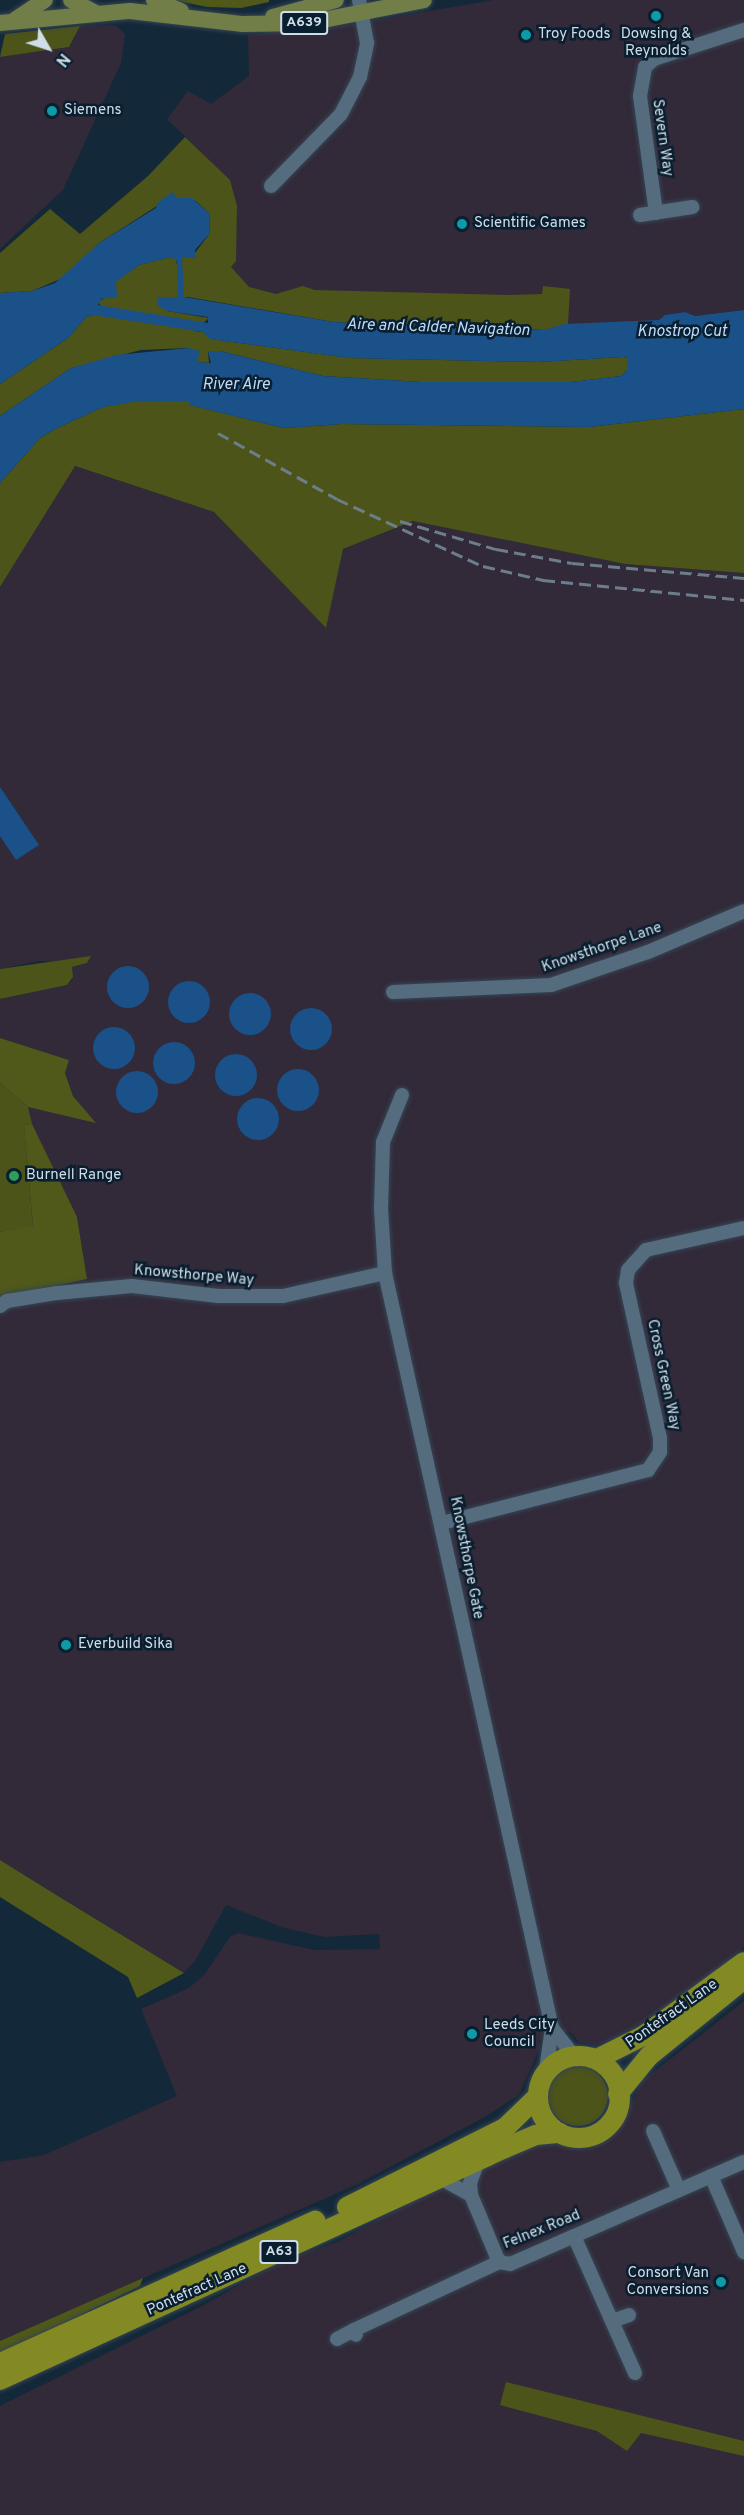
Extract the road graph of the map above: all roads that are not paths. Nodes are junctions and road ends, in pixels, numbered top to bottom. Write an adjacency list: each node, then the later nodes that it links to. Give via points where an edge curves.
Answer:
1 (45, 0): 8 (main road)
2 (154, 0): 7 (main road, A639)
3 (336, 0): 9 (main road, A639)
4 (424, 0): 6 (main road, A639)
5 (85, 7): 7 (main road, A639); 8 (main road)
6 (361, 7): 9 (main road, A639, via 308,22); 11 (street, via 367,43 360,77 341,114)
7 (186, 16): 9 (main road, A639)
8 (6, 22)
9 (243, 24)
10 (744, 30): 13 (street, Severn Way, via 654,59 645,67 640,96)
11 (271, 186)
12 (692, 207): 13 (street)
13 (656, 213): 14 (street)
14 (640, 215)
15 (744, 911): 16 (street, Knowsthorpe Lane, via 648,952 551,985)
16 (393, 992)
17 (402, 1095): 19 (street, Knowsthorpe Gate, via 383,1142 381,1208)
18 (744, 1228): 21 (street, Cross Green Way, via 646,1250 628,1270 626,1283 660,1438 660,1452 648,1470)
19 (385, 1273): 20 (street, Knowsthorpe Way, via 283,1296 230,1297 132,1286 57,1293 7,1301); 21 (street, Knowsthorpe Gate)
20 (0, 1306)
21 (442, 1522): 24 (street, Knowsthorpe Gate)
22 (744, 1962): 26 (highway, Pontefract Lane, via 643,2036)
23 (744, 1979): 28 (highway, Pontefract Lane / A63, via 649,2056)
24 (552, 2028): 25 (street, Knowsthorpe Gate); 27 (street, Knowsthorpe Gate)
25 (574, 2056): 26 (highway); 27 (highway, via 556,2060)
26 (597, 2059): 28 (highway, via 607,2068)
27 (546, 2070): 29 (highway, A63)
28 (618, 2094): 31 (highway, A63, via 617,2115 600,2134 579,2139)
29 (536, 2098): 31 (highway, via 544,2117); 44 (highway, Pontefract Lane / A63, via 506,2128 354,2204)
30 (653, 2131): 36 (street)
31 (560, 2133): 32 (highway, Pontefract Lane / A63, via 536,2135)
32 (478, 2161): 35 (highway, Pontefract Lane / A63); 37 (street, via 470,2183)
33 (744, 2162): 34 (street, Felnex Road)
34 (711, 2176): 36 (street, Felnex Road); 39 (street)
35 (440, 2178): 37 (street); 46 (highway, Pontefract Lane / A63)
36 (679, 2190): 38 (street, Felnex Road)
37 (471, 2195): 40 (street)
38 (574, 2236): 40 (street, Felnex Road, via 510,2264); 42 (street)
39 (744, 2252)
40 (499, 2262): 43 (street, Felnex Road)
41 (629, 2315): 42 (street)
42 (612, 2320): 45 (street)
43 (337, 2339)
44 (0, 2362)
45 (635, 2373)
46 (0, 2380)

